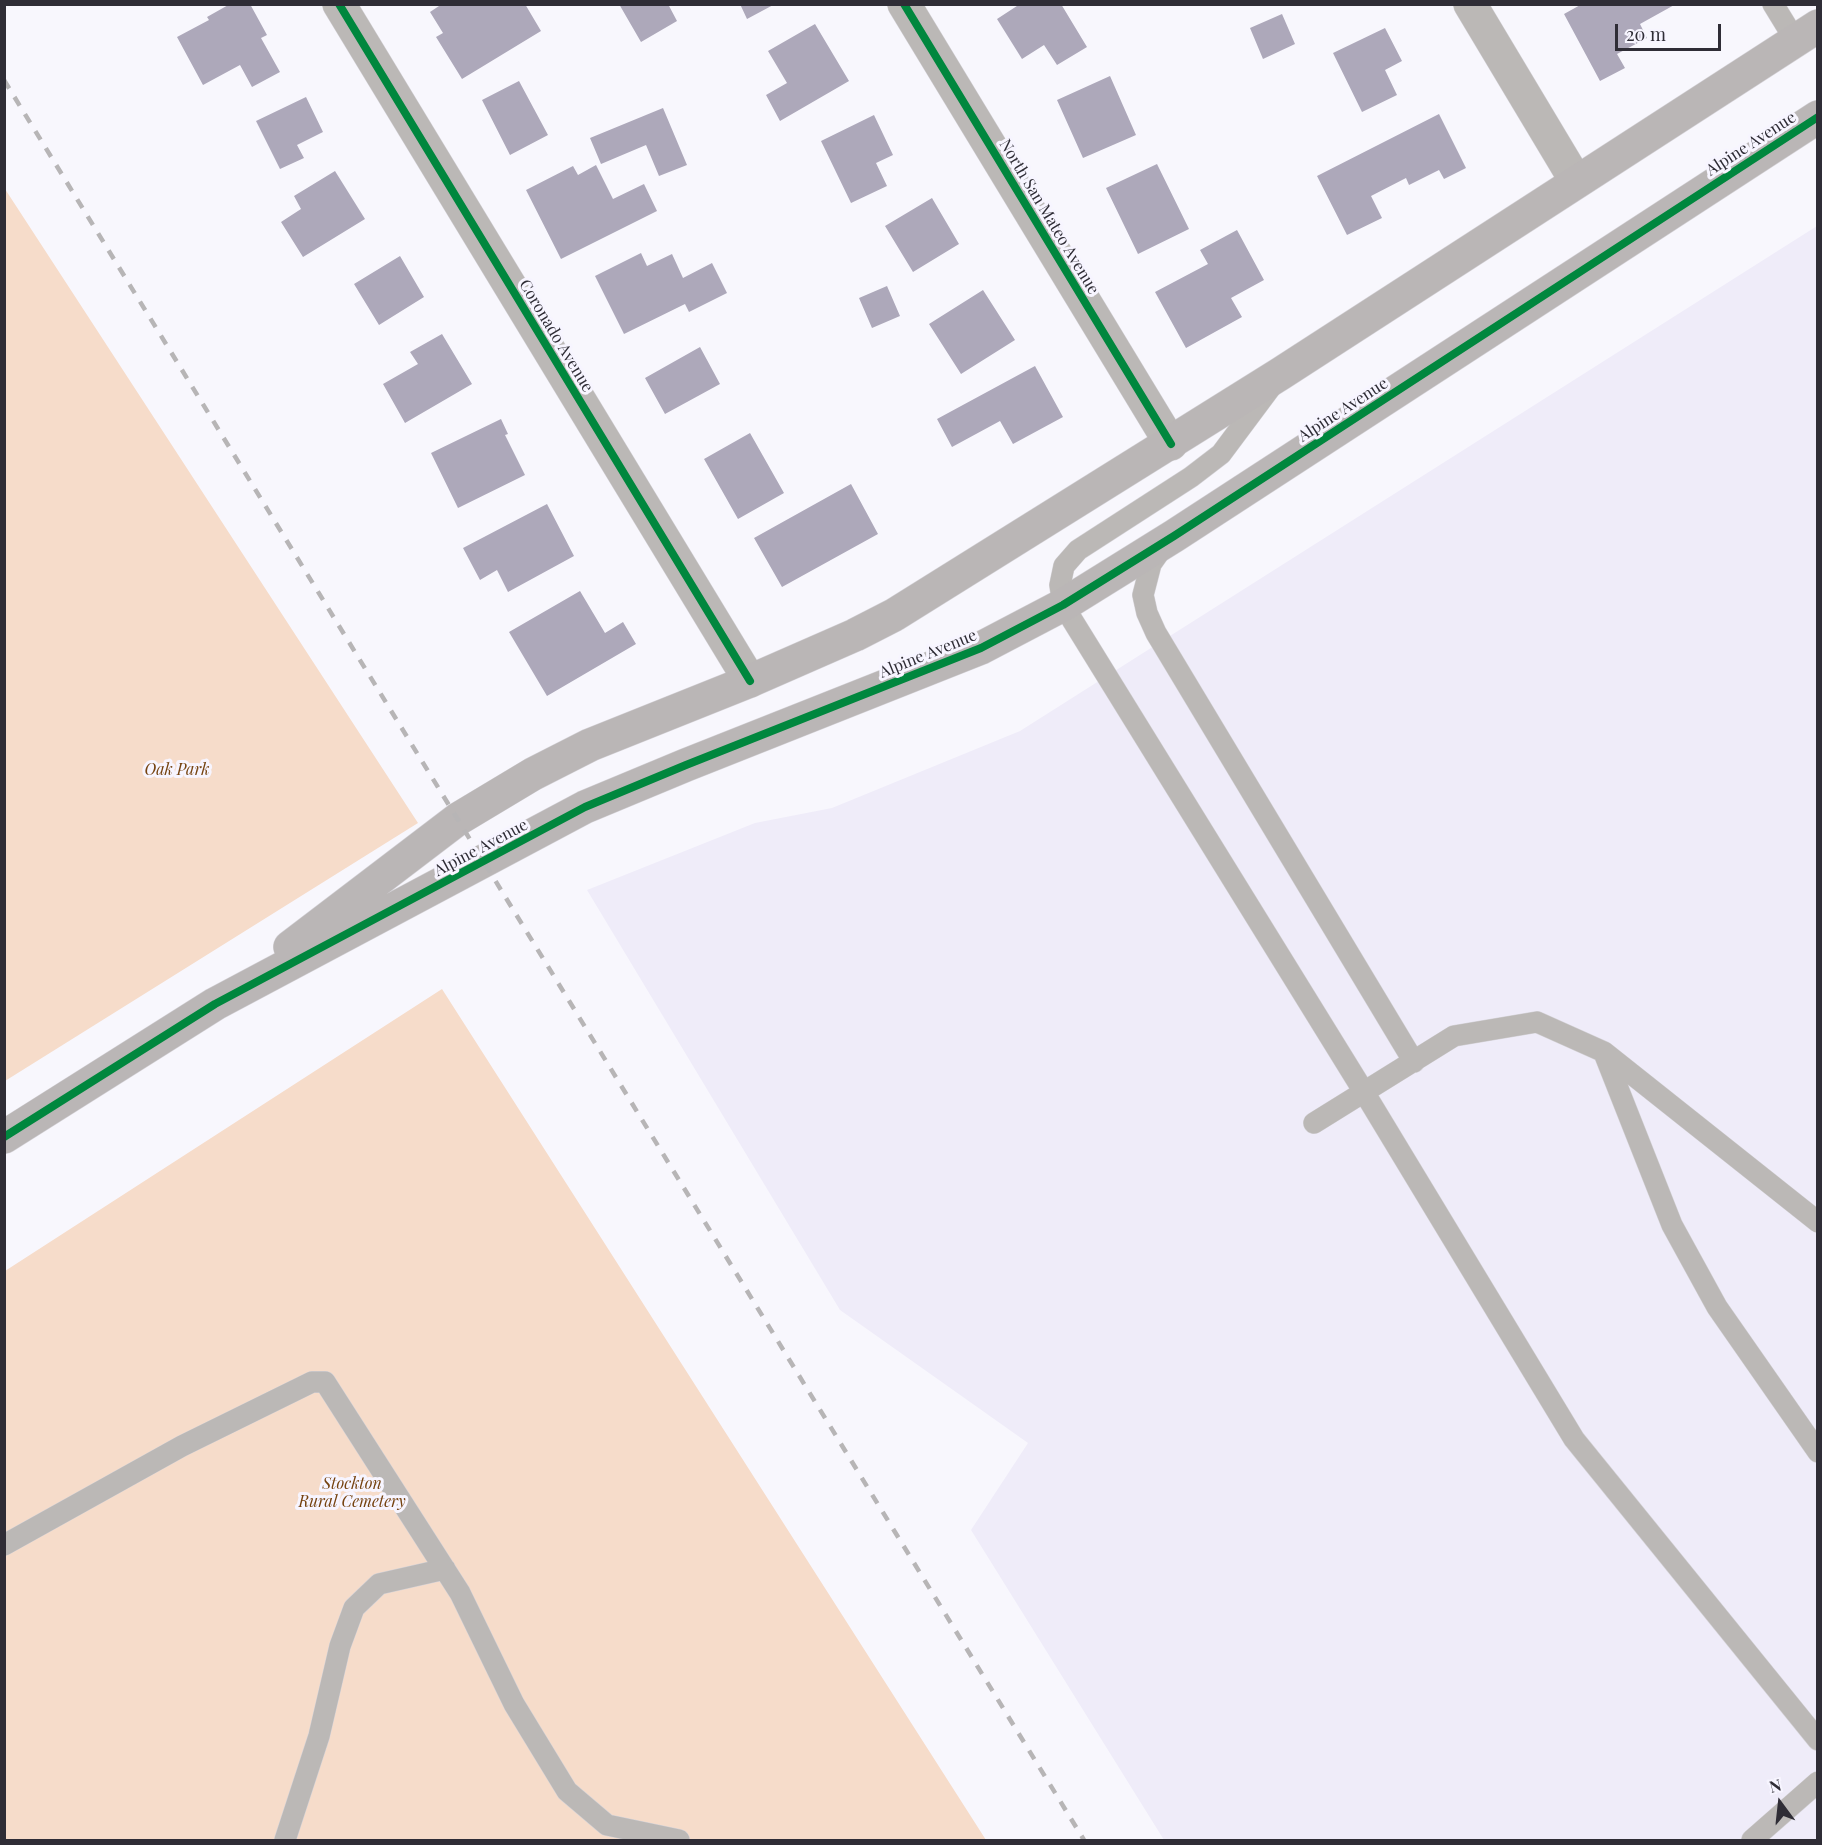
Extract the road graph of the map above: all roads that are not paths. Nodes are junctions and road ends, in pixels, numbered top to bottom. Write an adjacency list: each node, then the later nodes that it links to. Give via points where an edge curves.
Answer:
1 (339, 4): 12 (street, Coronado Avenue)
2 (904, 4): 9 (street, North San Mateo Avenue)
3 (1470, 4): 7 (street)
4 (1773, 4): 5 (lane)
5 (1806, 33): 7 (street, Alpine Avenue)
6 (1818, 117): 10 (street, Alpine Avenue)
7 (1576, 181): 8 (street, Alpine Avenue)
8 (1280, 374): 9 (street, Alpine Avenue); 11 (lane, via 1221,454 1078,550 1064,566 1060,585)
9 (1170, 444): 12 (street, Alpine Avenue, via 894,615)
10 (1174, 536): 11 (street, Alpine Avenue); 15 (lane, via 1151,564 1143,595 1156,633)
11 (1063, 605): 13 (street, Alpine Avenue, via 981,648 585,807); 16 (lane)
12 (750, 681): 13 (street, Alpine Avenue, via 590,745 458,819)
13 (215, 1004): 18 (street, Alpine Avenue)
14 (1604, 1052): 15 (lane, via 1537,1022 1454,1036); 19 (lane); 20 (lane, via 1672,1225 1717,1307)
15 (1414, 1062): 16 (lane)
16 (1364, 1092): 17 (lane); 23 (lane, via 1574,1439)
17 (1314, 1123)
18 (4, 1137)
19 (1818, 1222)
20 (1818, 1452)
21 (4, 1545): 22 (lane, via 182,1446 320,1381 325,1382)
22 (445, 1569): 25 (lane, via 514,1704 567,1791); 26 (lane, via 379,1584 354,1608)
23 (1818, 1740)
24 (1818, 1782): 28 (lane)
25 (603, 1832): 27 (lane)
26 (285, 1840)
27 (679, 1840)
28 (1752, 1840)

